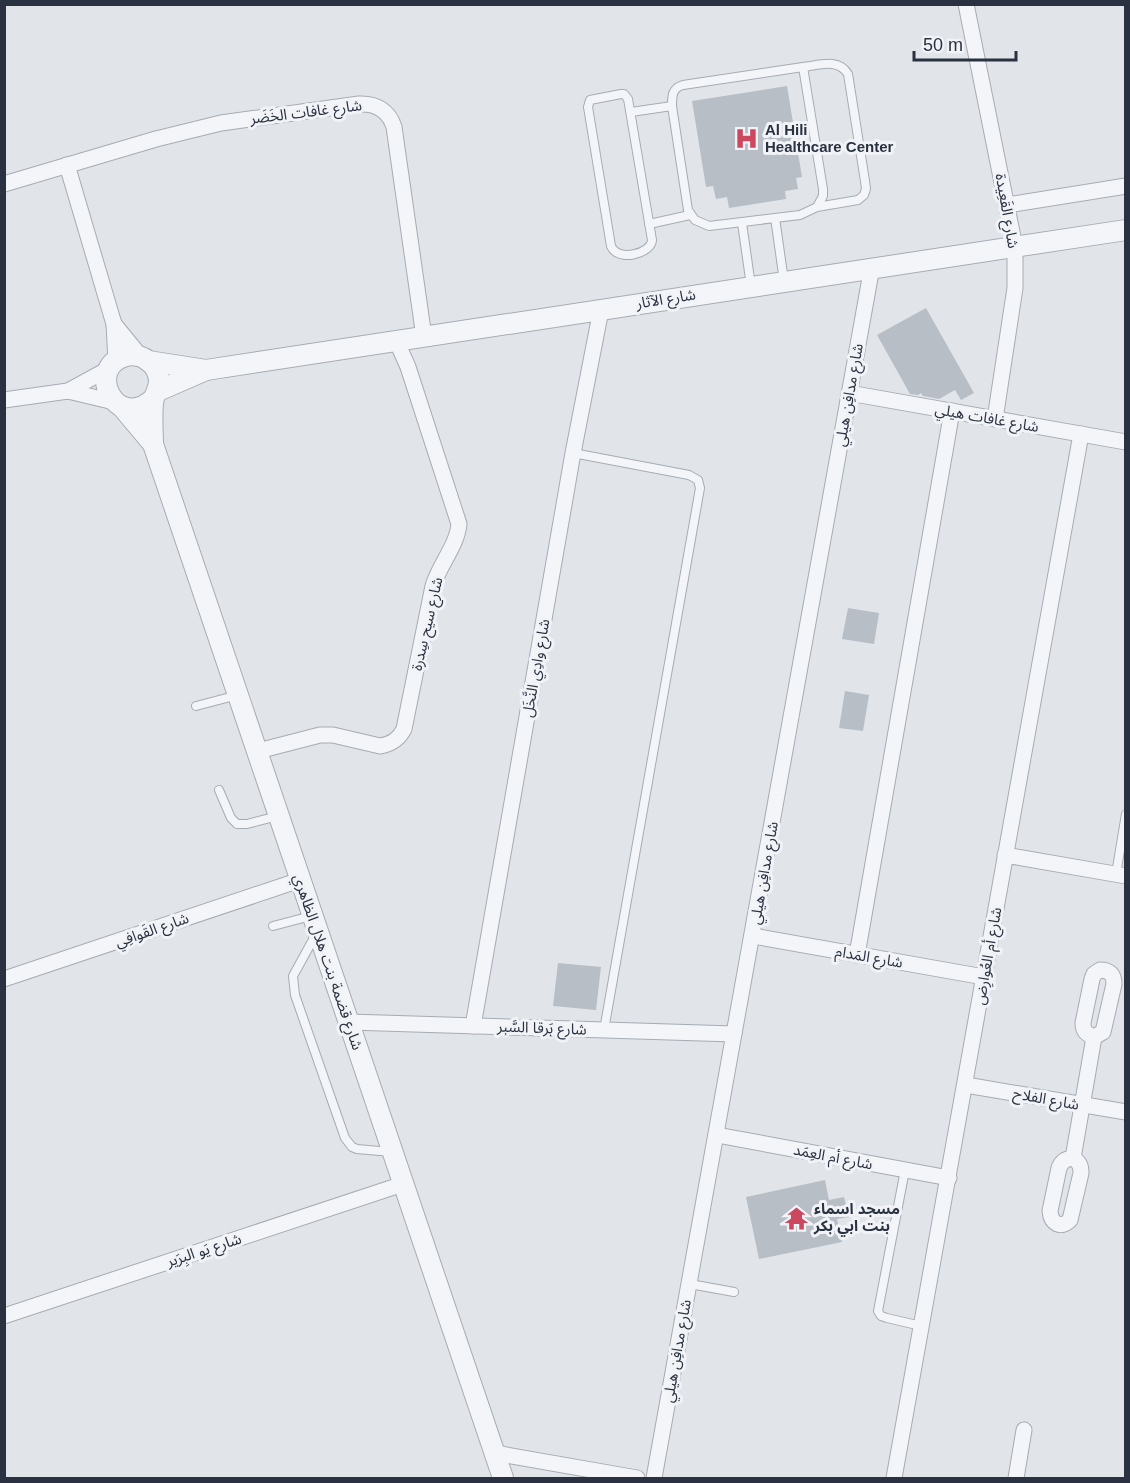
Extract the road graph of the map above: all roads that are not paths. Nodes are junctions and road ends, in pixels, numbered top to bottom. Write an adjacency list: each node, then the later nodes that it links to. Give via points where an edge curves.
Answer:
1 (966, 4): 8 (street, شارع القَعِيدة)
2 (803, 67): 3 (lane, via 683,85 674,91); 9 (lane, via 823,189); 9 (lane, via 837,64 848,74 866,189 858,200)
3 (672, 106): 4 (lane); 10 (lane)
4 (630, 112): 13 (lane); 13 (lane, via 628,96 624,94 594,99 588,104 613,252 625,255 649,248)
5 (67, 165): 6 (street, شارع غافات الخَضَر); 20 (street); 21 (street, شارع غافات الخَضَر, via 221,123 359,104 378,107 394,127)
6 (4, 184)
7 (1125, 186): 8 (street)
8 (1007, 205): 15 (street, شارع القَعِيدة)
9 (817, 207): 11 (lane, via 800,215)
10 (690, 215): 12 (lane, via 709,226); 13 (lane)
11 (775, 218): 12 (lane); 17 (lane)
12 (742, 223): 18 (lane)
13 (649, 224)
14 (1125, 230): 15 (street, شارع الآثار)
15 (1015, 247): 16 (street, شارع الآثار); 32 (street, شارع القَعِيدة, via 1015,288)
16 (873, 267): 17 (street, شارع الآثار); 27 (street, شارع مدافِن هيلي)
17 (784, 281): 18 (street, شارع الآثار)
18 (752, 286): 19 (street, شارع الآثار)
19 (601, 310): 21 (street, شارع الآثار); 36 (street, شارع وادِي النَّخَل)
20 (114, 324): 23 (street); 24 (street)
21 (424, 337): 22 (street, شارع الآثار)
22 (396, 340): 25 (street, شارع الآثار); 39 (street, شارع سيح سِدرة, via 459,524 433,586 404,729 388,745 320,735)
23 (145, 359): 24 (street, via 124,357); 25 (street, شارع الآثار); 28 (street, via 158,374)
24 (113, 364): 26 (street); 30 (street, via 106,376 106,386)
25 (206, 370): 28 (street, شارع الآثار)
26 (68, 391): 29 (street); 30 (street)
27 (849, 393): 31 (street, شارع غافات هيلي); 48 (street, شارع مدافِن هيلي)
28 (156, 394): 30 (street, via 140,408); 35 (street, شارع قضمة بنت هلال الظاهري)
29 (4, 400)
30 (118, 404): 35 (street, شارع قضمة بنت هلال الظاهري)
31 (952, 411): 32 (street, شارع غافات هيلي); 49 (street)
32 (995, 419): 33 (street, شارع غافات هيلي)
33 (1081, 434): 34 (street, شارع غافات هيلي); 43 (street, شارع أم العُوارِض)
34 (1125, 442)
35 (153, 444): 37 (street, شارع قضمة بنت هلال الظاهري)
36 (573, 453): 53 (street, شارع وادِي النَّخَل); 54 (lane, via 688,475 698,480 700,488)
37 (239, 695): 38 (lane); 39 (street, شارع قضمة بنت هلال الظاهري)
38 (196, 706)
39 (258, 751): 42 (street, شارع قضمة بنت هلال الظاهري)
40 (219, 790): 42 (lane, via 237,824)
41 (1125, 814): 44 (lane)
42 (279, 816): 45 (street, شارع قضمة بنت هلال الظاهري)
43 (1005, 855): 44 (street); 50 (street, شارع أم العُوارِض)
44 (1121, 875)
45 (300, 880): 46 (street, شارع قضمة بنت هلال الظاهري); 51 (street, شارع القَوافِي)
46 (315, 923): 47 (lane); 52 (street, شارع قضمة بنت هلال الظاهري); 61 (lane, via 293,976 295,994 348,1143 357,1149)
47 (273, 926)
48 (753, 936): 49 (street, شارع المَدام); 55 (street, شارع مدافِن هيلي)
49 (857, 954): 50 (street, شارع المَدام)
50 (984, 977): 57 (street, شارع أم العُوارِض)
51 (4, 979)
52 (350, 1023): 53 (street, شارع بَرقا السَّبر); 61 (street, شارع قضمة بنت هلال الظاهري)
53 (473, 1026): 54 (street, شارع بَرقا السَّبر)
54 (604, 1030): 55 (street, شارع بَرقا السَّبر)
55 (734, 1034): 60 (street, شارع مدافِن هيلي)
56 (1094, 1037): 58 (street)
57 (966, 1085): 58 (street, شارع الفلاح); 64 (street, شارع أم العُوارِض)
58 (1083, 1105): 59 (street, شارع الفلاح); 62 (street)
59 (1125, 1113)
60 (717, 1135): 63 (street, شارع أم العِمَد); 66 (street, شارع مدافِن هيلي)
61 (392, 1152): 65 (street, شارع قضمة بنت هلال الظاهري)
62 (1072, 1158)
63 (905, 1170): 64 (street, شارع أم العِمَد); 69 (lane, via 878,1311 881,1316)
64 (949, 1178): 69 (street, شارع أم العُوارِض)
65 (403, 1184): 68 (street, شارع يَو البِرَير); 71 (street, شارع قضمة بنت هلال الظاهري)
66 (690, 1284): 67 (lane); 74 (street, شارع مدافِن هيلي)
67 (734, 1292)
68 (4, 1316)
69 (921, 1326): 75 (street, شارع أم العُوارِض)
70 (1024, 1430): 76 (street)
71 (495, 1453): 72 (street, شارع قضمة بنت هلال الظاهري); 73 (street)
72 (503, 1479)
73 (637, 1479)
74 (654, 1479)
75 (894, 1479)
76 (1016, 1479)

